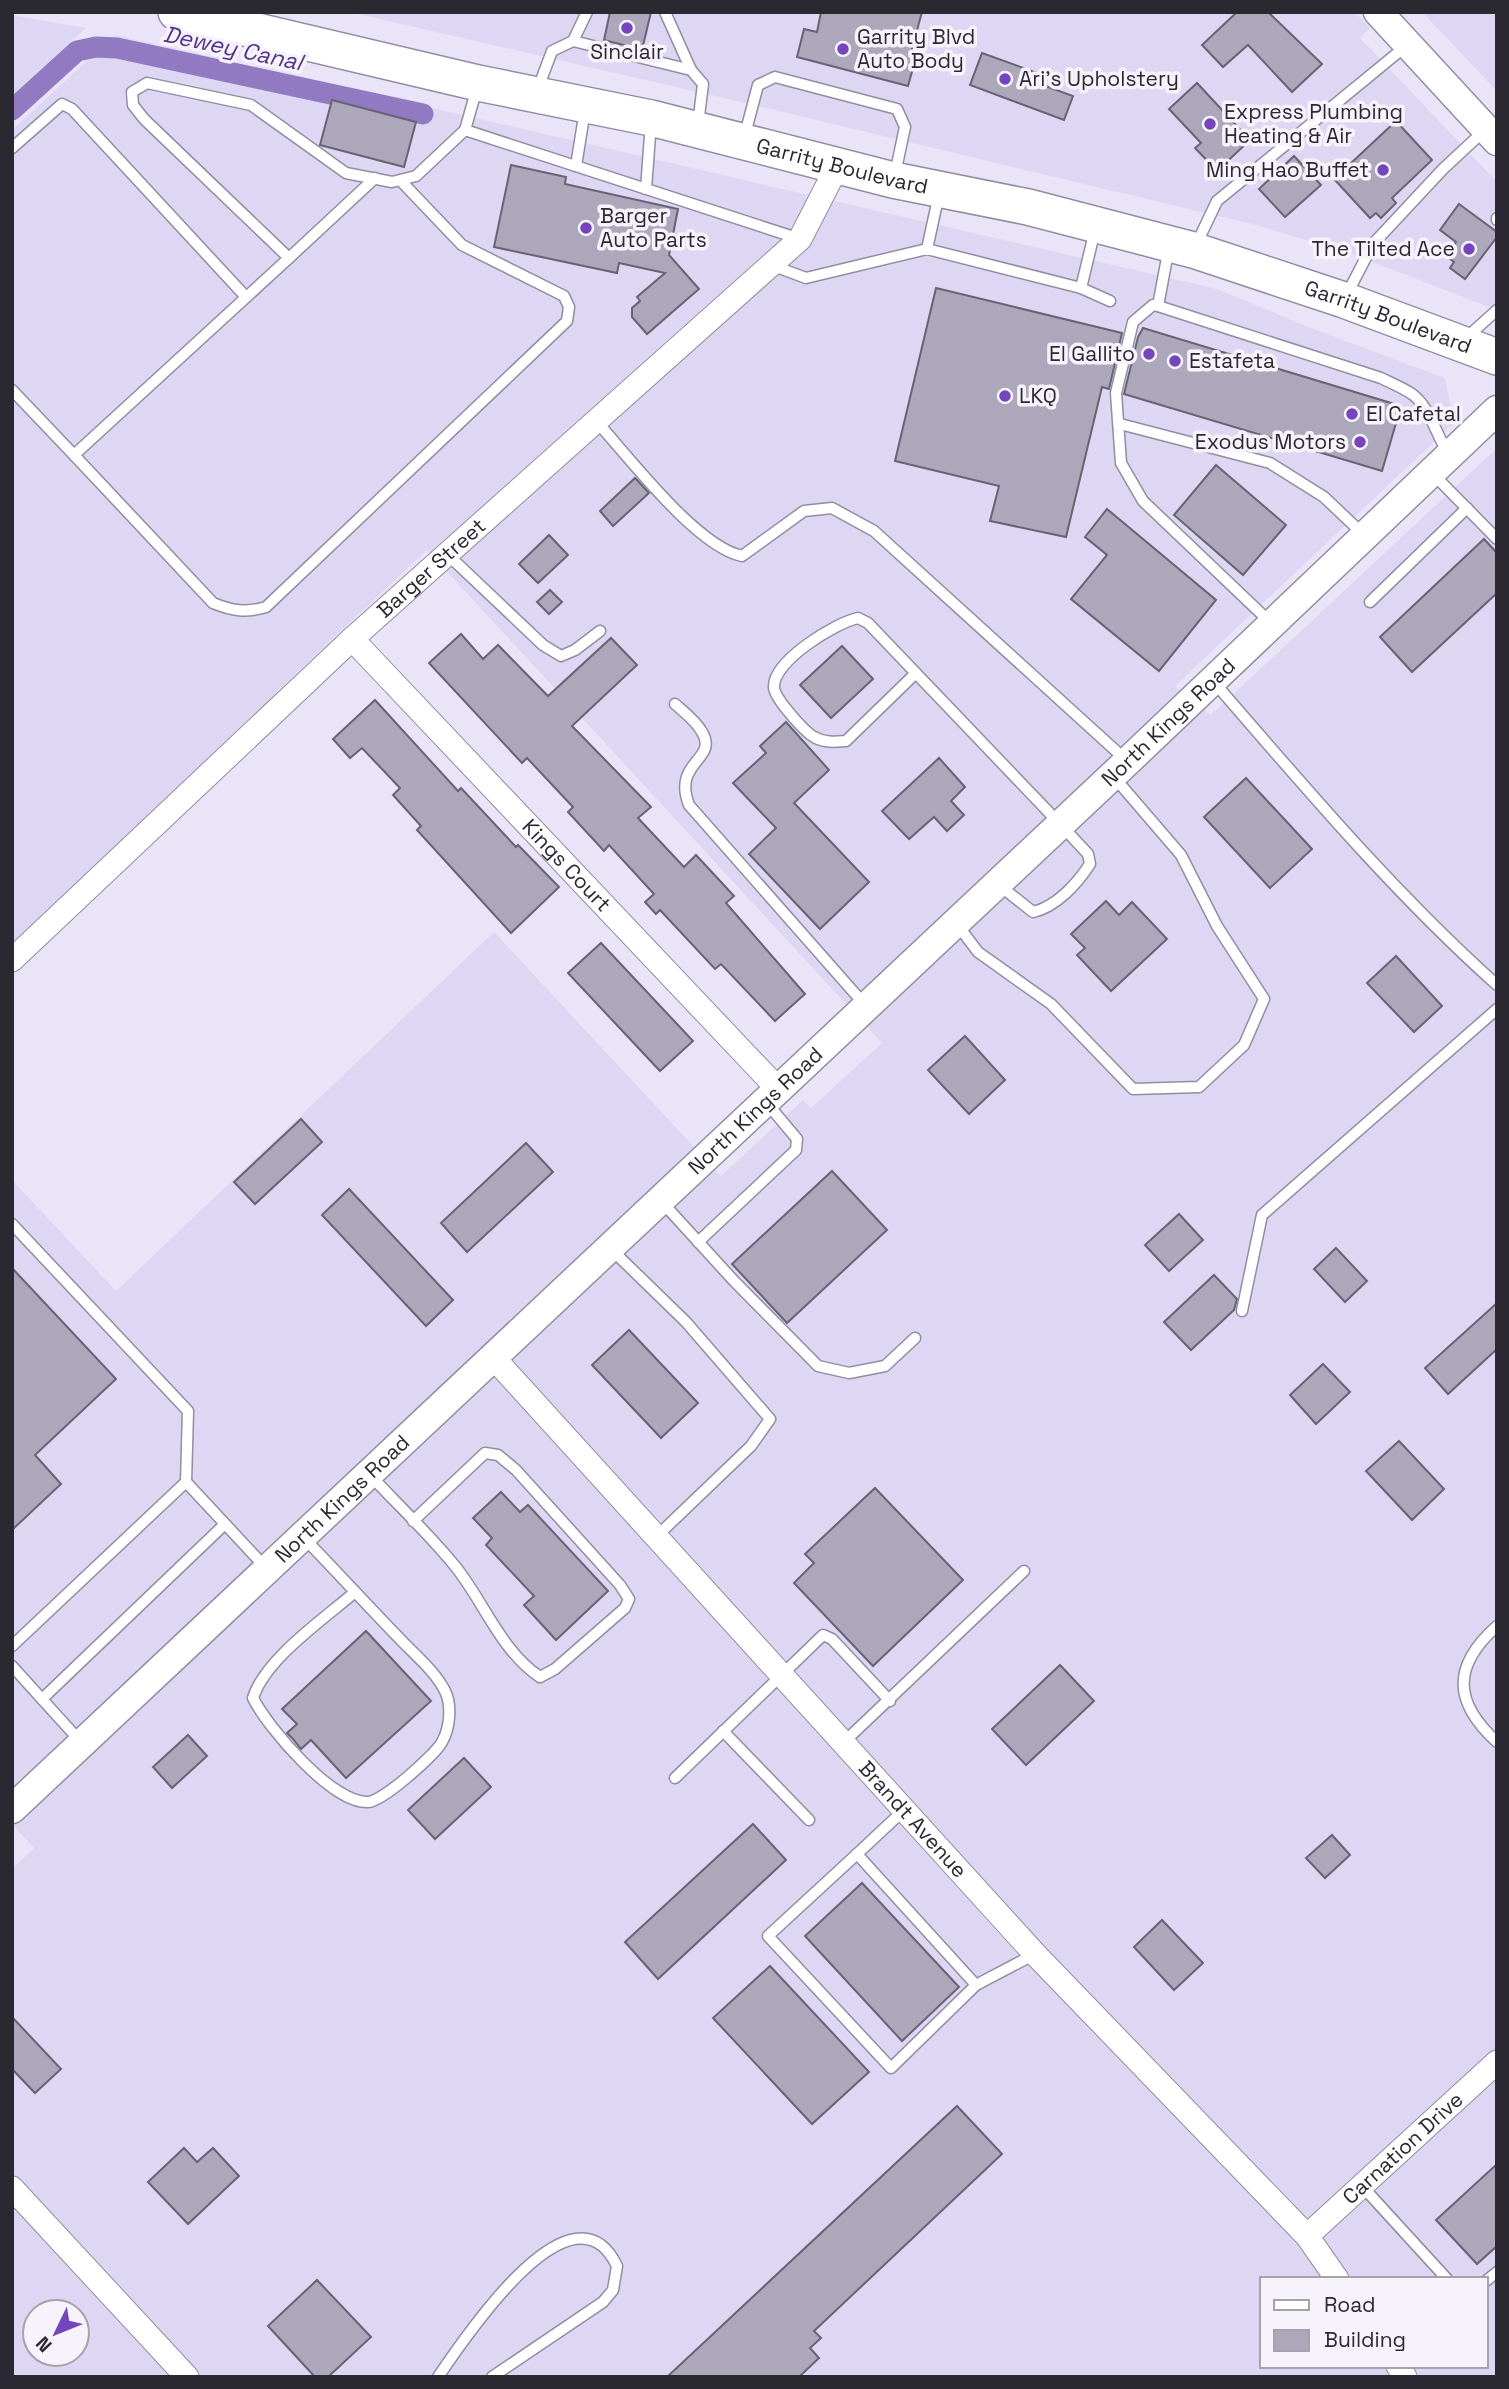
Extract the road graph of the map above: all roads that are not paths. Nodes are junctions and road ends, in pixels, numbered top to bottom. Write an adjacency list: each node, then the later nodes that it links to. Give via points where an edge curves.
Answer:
1 (176, 12): 8 (main road, Garrity Boulevard)
2 (587, 12): 5 (lane)
3 (665, 12): 7 (lane)
4 (1378, 12): 6 (street)
5 (573, 41): 7 (lane); 9 (lane, via 552,51)
6 (1409, 44): 14 (street); 26 (lane, via 1217,201)
7 (691, 70): 13 (lane, via 703,84)
8 (478, 83): 9 (main road, Garrity Boulevard); 12 (lane)
9 (536, 94): 10 (main road, Garrity Boulevard)
10 (586, 105): 11 (main road, Garrity Boulevard); 17 (lane)
11 (651, 118): 13 (main road, Garrity Boulevard); 22 (lane)
12 (465, 130): 17 (lane); 20 (lane, via 416,176)
13 (697, 130): 15 (main road, Garrity Boulevard)
14 (1491, 135): 32 (lane, via 1443,169 1373,244)
15 (743, 143): 18 (main road, Garrity Boulevard); 21 (lane, via 758,85 775,77 897,109 905,127)
16 (12, 148): 31 (lane, via 62,104 72,109)
17 (576, 166): 22 (lane)
18 (837, 167): 21 (main road, Garrity Boulevard); 25 (street, Barger Street)
19 (375, 178): 20 (lane); 28 (lane); 28 (lane, via 346,173 251,105 148,83 132,92 133,105 144,119)
20 (400, 180): 42 (lane, via 462,245 564,296 569,307 567,321 266,607 248,612 213,603)
21 (893, 180): 23 (main road, Garrity Boulevard)
22 (646, 189): 25 (lane)
23 (940, 189): 24 (main road, Garrity Boulevard); 27 (lane)
24 (1096, 225): 26 (main road, Garrity Boulevard); 30 (lane)
25 (800, 239): 29 (street, Barger Street)
26 (1181, 247): 32 (main road, Garrity Boulevard); 34 (lane)
27 (927, 249): 29 (lane, via 806,278); 30 (lane)
28 (289, 258): 31 (lane)
29 (771, 265): 40 (street, Barger Street)
30 (1081, 288): 33 (lane)
31 (246, 297): 42 (lane)
32 (1344, 300): 36 (main road, Garrity Boulevard)
33 (1110, 301)
34 (1158, 306): 41 (lane, via 1143,311 1133,322 1116,393); 43 (lane, via 1381,378 1414,395 1426,409)
35 (1497, 310): 36 (lane)
36 (1461, 342): 37 (main road, Garrity Boulevard)
37 (1497, 356)
38 (12, 390): 42 (lane)
39 (1497, 410): 43 (street, North Kings Road)
40 (596, 421): 47 (street, Barger Street); 55 (lane, via 695,529 724,552 742,556 804,511 832,508 874,531)
41 (1120, 424): 45 (lane, via 1270,463 1324,497); 49 (lane, via 1117,448 1121,463 1143,501)
42 (74, 455)
43 (1440, 464): 44 (lane); 45 (street, North Kings Road)
44 (1467, 508): 46 (lane); 48 (lane)
45 (1365, 536): 49 (street, North Kings Road)
46 (1497, 539)
47 (447, 554): 50 (lane, via 543,645 561,656); 51 (street, Barger Street)
48 (1370, 601)
49 (1272, 624): 53 (street, North Kings Road)
50 (600, 631)
51 (352, 639): 59 (street, Barger Street); 63 (street, Kings Court)
52 (916, 674): 52 (lane, via 858,618 842,621 813,640 781,670 774,685 776,697 813,736 830,743 846,741); 56 (lane)
53 (1213, 681): 55 (street, North Kings Road); 60 (lane, via 1449,942)
54 (675, 704): 61 (lane, via 703,732 706,744 682,787 689,805)
55 (1120, 769): 56 (street, North Kings Road); 58 (lane, via 1181,855 1217,926 1264,999 1244,1045 1199,1087 1133,1089 1051,1004 978,952)
56 (1061, 825): 57 (street, North Kings Road); 57 (lane, via 1088,854 1090,864 1080,879 1046,909 1033,912)
57 (998, 884): 58 (street, North Kings Road)
58 (956, 923): 61 (street, North Kings Road)
59 (12, 960)
60 (1497, 985)
61 (867, 1007): 63 (street, North Kings Road)
62 (1497, 1009): 68 (lane, via 1262,1215)
63 (773, 1096): 64 (street, North Kings Road); 66 (lane, via 797,1139 796,1150)
64 (660, 1200): 66 (lane); 67 (street, North Kings Road)
65 (12, 1224): 72 (lane, via 188,1411)
66 (698, 1242): 69 (lane, via 818,1366 849,1373 885,1366)
67 (610, 1247): 70 (street, North Kings Road); 76 (lane, via 686,1322 770,1419 751,1446)
68 (1242, 1311)
69 (915, 1338)
70 (492, 1356): 71 (street, North Kings Road); 76 (street, Brandt Avenue)
71 (368, 1473): 73 (lane); 75 (street, North Kings Road)
72 (186, 1482): 74 (lane); 81 (lane)
73 (413, 1521): 73 (lane, via 455,1567 527,1668 540,1677 625,1608 629,1598 498,1455 485,1453)
74 (225, 1524): 77 (lane); 84 (lane)
75 (302, 1536): 77 (street, North Kings Road); 79 (lane)
76 (656, 1537): 83 (street, Brandt Avenue)
77 (267, 1569): 88 (street, North Kings Road)
78 (1024, 1571): 85 (lane)
79 (355, 1592): 79 (lane, via 433,1675 450,1707 442,1743 385,1796 368,1802 341,1794 319,1779 261,1713 254,1698 258,1682 272,1666)
80 (1497, 1626): 87 (lane, via 1467,1663 1461,1687 1471,1715)
81 (12, 1646)
82 (12, 1666): 84 (lane)
83 (781, 1674): 85 (lane, via 823,1635); 86 (lane); 89 (street, Brandt Avenue)
84 (42, 1699): 88 (lane)
85 (890, 1701): 89 (lane)
86 (723, 1731): 90 (lane); 93 (lane)
87 (1497, 1742)
88 (82, 1743): 91 (street, North Kings Road)
89 (844, 1743): 92 (street, Brandt Avenue)
90 (675, 1778)
91 (12, 1809)
92 (904, 1810): 94 (lane); 95 (street, Brandt Avenue)
93 (809, 1820)
94 (857, 1854): 96 (lane); 96 (lane, via 768,1936 891,2068)
95 (1035, 1954): 96 (lane); 100 (street, Brandt Avenue)
96 (976, 1985)
97 (1497, 2062): 98 (street, Carnation Drive)
98 (1362, 2186): 100 (street, Carnation Drive); 102 (lane)
99 (12, 2188): 103 (street)
100 (1307, 2236): 101 (street, Brandt Avenue)
101 (1336, 2277)
102 (1445, 2277)
103 (187, 2377)
104 (438, 2377): 105 (lane, via 482,2315 552,2246 579,2237 601,2245 617,2266 613,2290 549,2341)
105 (492, 2377)

